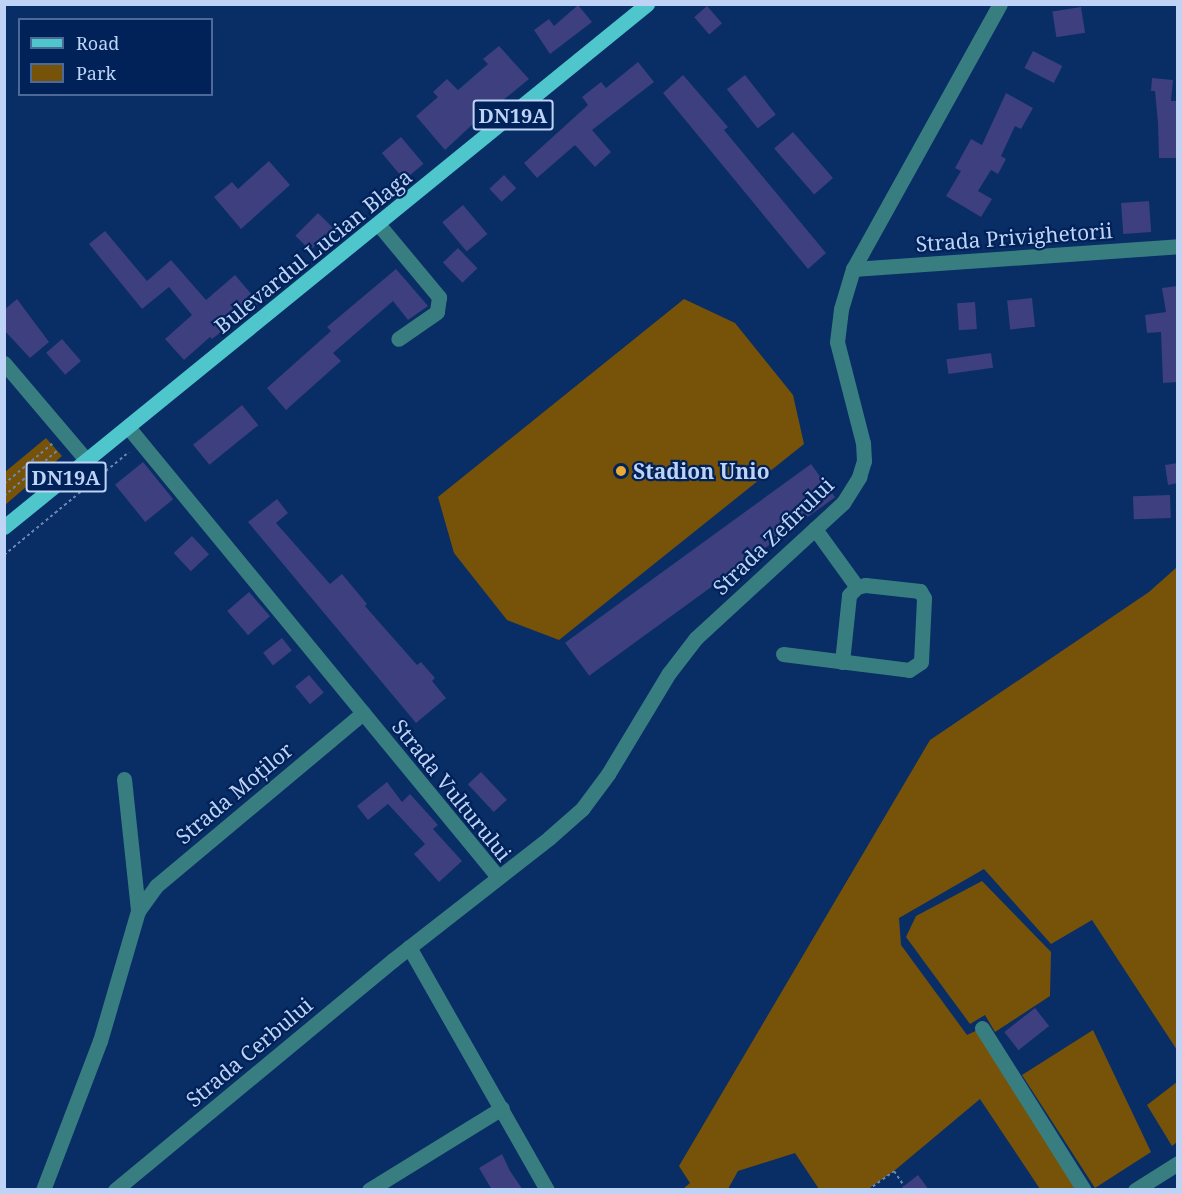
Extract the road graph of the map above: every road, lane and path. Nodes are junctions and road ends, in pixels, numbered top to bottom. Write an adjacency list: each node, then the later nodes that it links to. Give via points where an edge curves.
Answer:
1 (647, 4): 3 (main road, Bulevardul Lucian Blaga / DN19A)
2 (1000, 4): 5 (street, Strada Zefirului)
3 (379, 225): 6 (street, via 439,297 437,312); 8 (main road, Bulevardul Lucian Blaga / DN19A)
4 (1178, 246): 5 (street, Strada Privighetorii)
5 (853, 269): 15 (street, Strada Zefirului, via 841,309 837,342 863,443 864,461 843,503)
6 (398, 339)
7 (5, 365): 9 (street)
8 (128, 427): 11 (main road, Bulevardul Lucian Blaga / DN19A); 20 (street, Strada Vulturului)
9 (67, 437): 11 (street); 12 (path); 13 (path)
10 (138, 456): 16 (path, via 130,452)
11 (87, 461): 14 (main road, Bulevardul Lucian Blaga / DN19A)
12 (4, 484)
13 (4, 496)
14 (4, 527)
15 (815, 529): 17 (street); 22 (street, Strada Zefirului, via 696,638 582,809)
16 (4, 555)
17 (857, 587): 19 (street, via 849,595); 19 (street, via 920,591 924,598 921,662 909,670)
18 (783, 654): 19 (street)
19 (842, 662)
20 (363, 713): 22 (street, Strada Vulturului); 23 (street, Strada Moților, via 156,886)
21 (124, 779): 23 (street, Strada Moților)
22 (498, 877): 24 (street, Strada Vulturului)
23 (138, 911): 29 (street, Strada Moților, via 100,1041)
24 (409, 947): 26 (street); 30 (street, Strada Cerbului)
25 (982, 1029): 34 (street)
26 (502, 1108): 31 (street); 32 (street)
27 (1178, 1163): 35 (street)
28 (904, 1186): 33 (path, via 894,1171)
29 (43, 1190)
30 (115, 1190)
31 (369, 1190)
32 (547, 1190)
33 (868, 1190)
34 (1084, 1190)
35 (1135, 1190)

